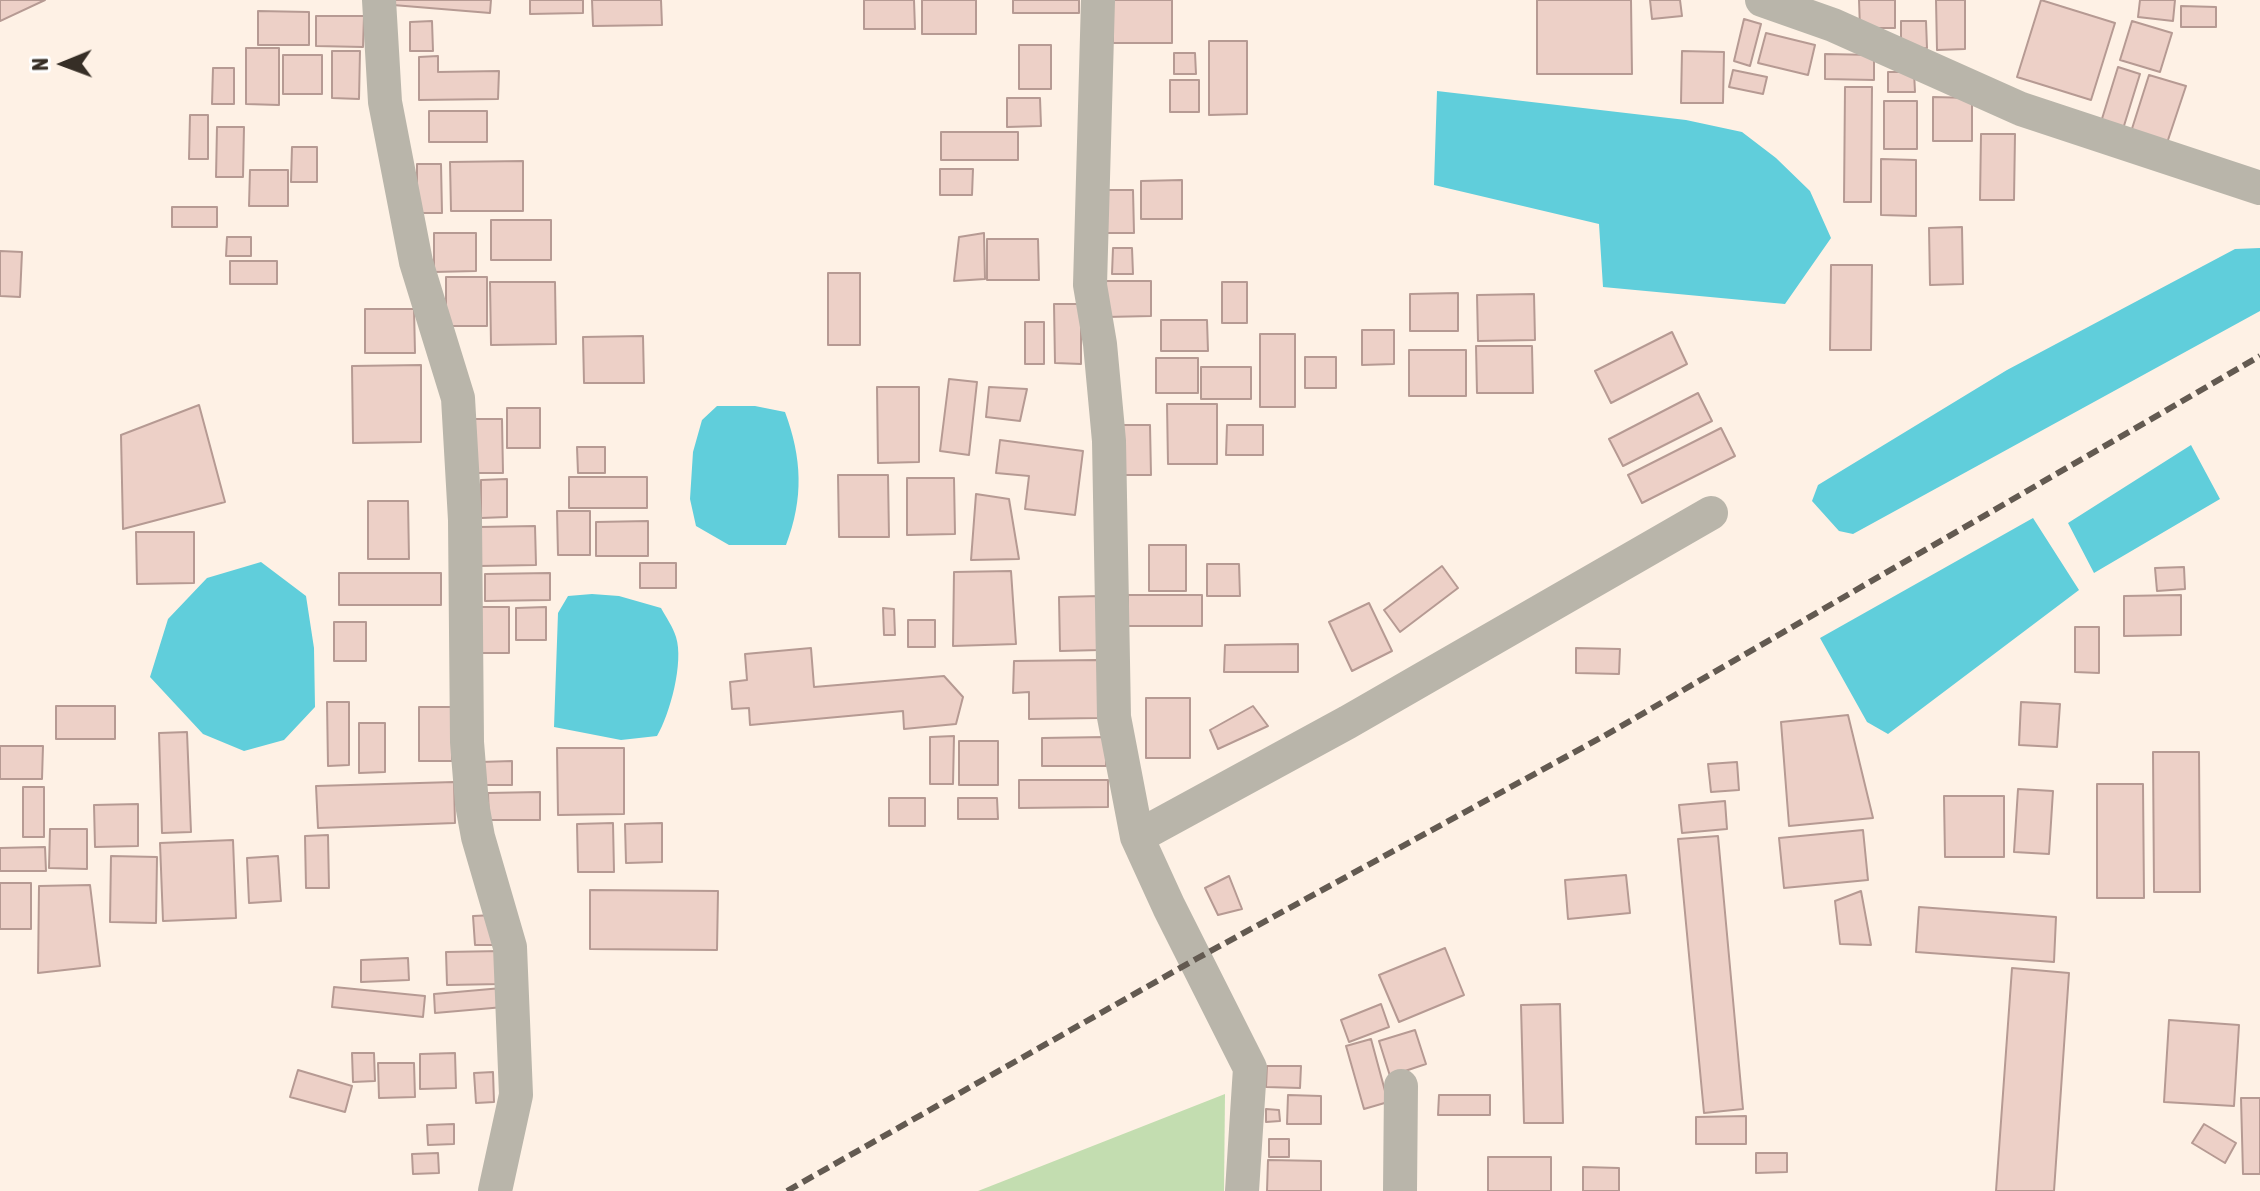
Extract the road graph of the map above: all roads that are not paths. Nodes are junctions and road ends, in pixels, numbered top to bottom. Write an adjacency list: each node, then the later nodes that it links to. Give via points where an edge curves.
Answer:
1 (379, 0): 8 (street, via 385,102 416,262 458,398 472,804 510,947 516,1095)
2 (1098, 0): 6 (street, via 1090,285 1109,441 1114,717)
3 (1762, 0): 4 (street, via 1833,25 2021,109)
4 (2260, 188)
5 (1711, 513): 6 (street)
6 (1137, 837): 9 (street, via 1250,1068)
7 (1401, 1086): 10 (street)
8 (495, 1191)
9 (1242, 1191)
10 (1400, 1191)

